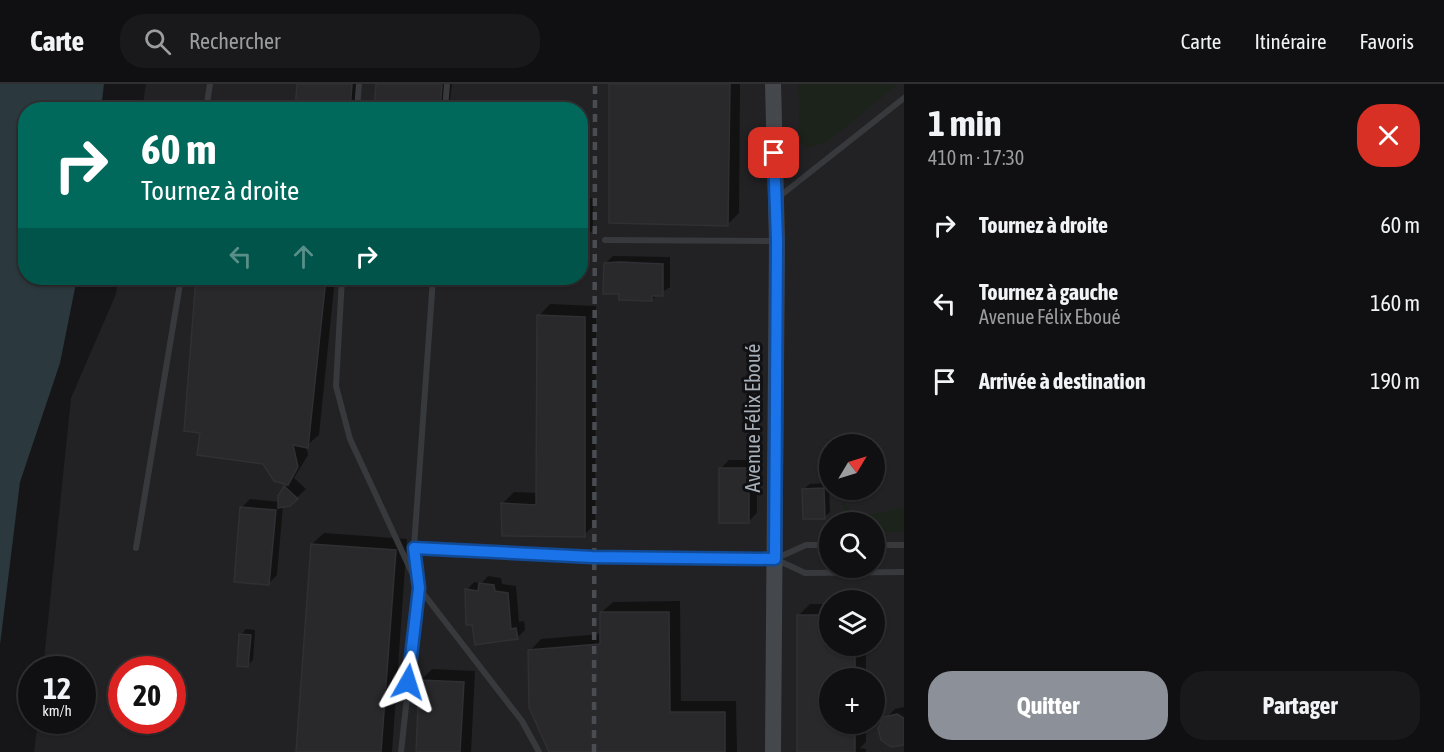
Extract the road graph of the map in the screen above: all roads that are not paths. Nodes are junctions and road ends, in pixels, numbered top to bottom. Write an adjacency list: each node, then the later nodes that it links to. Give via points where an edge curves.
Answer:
1 (210, 84): 6 (lane)
2 (359, 84): 7 (lane)
3 (447, 84): 8 (lane)
4 (773, 84): 9 (street, Avenue Félix Eboué)
5 (904, 98): 9 (lane)
6 (207, 102)
7 (358, 102)
8 (446, 102)
9 (775, 199): 11 (street, Avenue Félix Eboué)
10 (605, 240): 11 (lane)
11 (777, 241): 20 (street, Avenue Félix Eboué)
12 (179, 285): 18 (lane)
13 (342, 285): 22 (lane, via 336,386 350,439)
14 (433, 285): 19 (lane)
15 (819, 545): 20 (lane, via 806,545)
16 (885, 545): 17 (lane)
17 (904, 545)
18 (136, 548)
19 (414, 548): 20 (lane, via 592,557); 22 (lane)
20 (775, 559): 21 (lane, via 805,573); 25 (street, Avenue Félix Eboué)
21 (904, 572)
22 (419, 588): 23 (lane); 24 (lane, via 522,720)
23 (401, 752)
24 (539, 752)
25 (773, 752)

